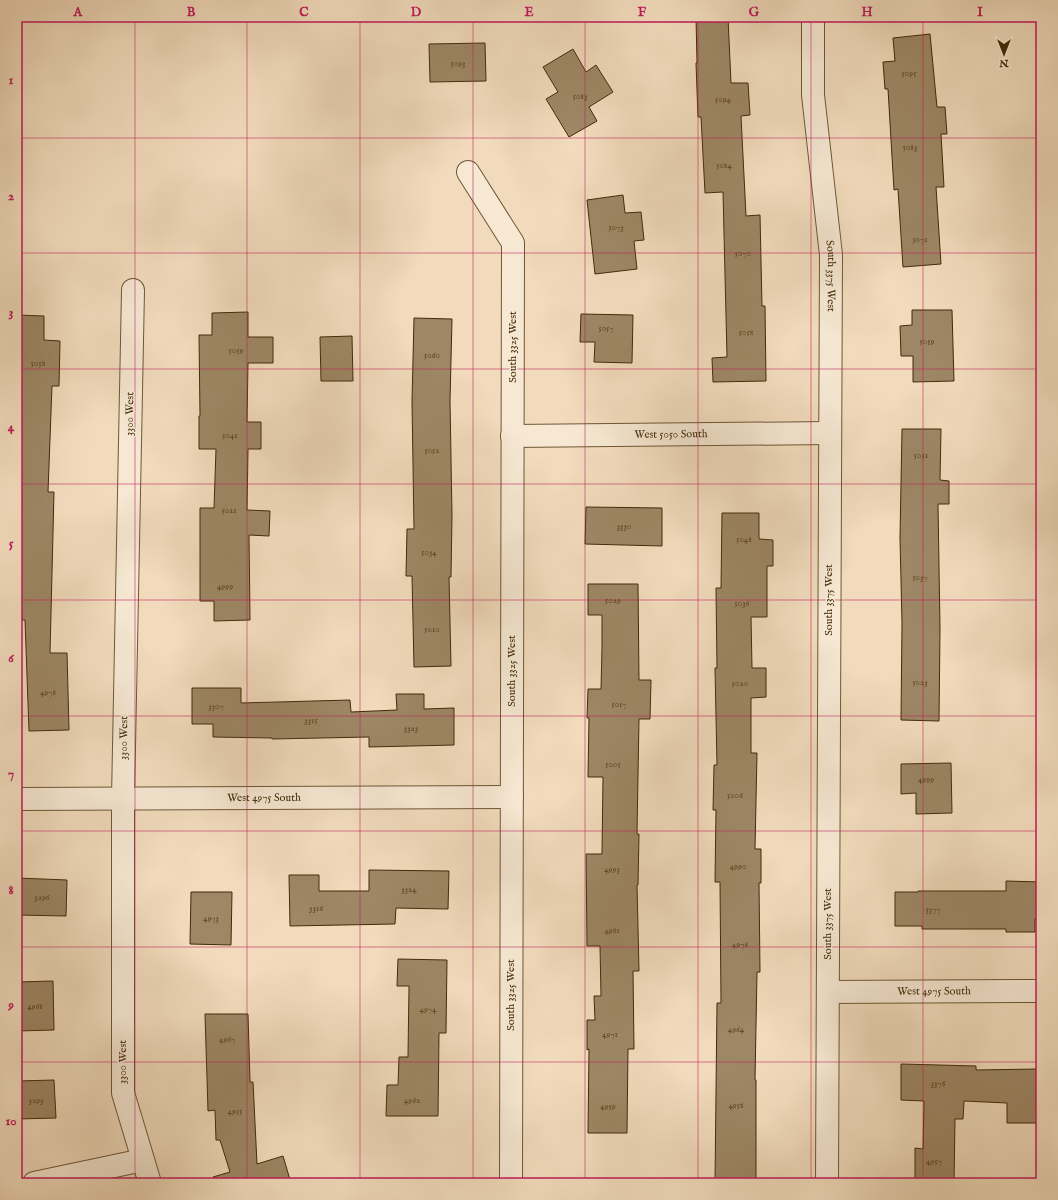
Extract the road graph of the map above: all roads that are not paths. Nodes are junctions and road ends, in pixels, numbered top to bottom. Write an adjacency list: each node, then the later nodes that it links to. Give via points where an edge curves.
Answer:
1 (813, 17): 4 (street, South 3375 West, via 813,95 831,255)
2 (468, 172): 5 (street, South 3325 West, via 513,243)
3 (133, 290): 7 (street, 3300 West)
4 (830, 433): 5 (street, West 5050 South); 10 (street, South 3375 West)
5 (512, 436): 6 (street, South 3325 West)
6 (512, 797): 7 (street, West 4975 South); 14 (street, South 3325 West)
7 (123, 798): 8 (street, West 4975 South); 11 (street, 3300 West, via 123,1093)
8 (17, 799)
9 (1041, 991): 10 (street, West 4975 South)
10 (828, 992): 15 (street, South 3375 West)
11 (143, 1160): 12 (street); 13 (street, 3300 West)
12 (34, 1183)
13 (150, 1183)
14 (511, 1183)
15 (827, 1183)

